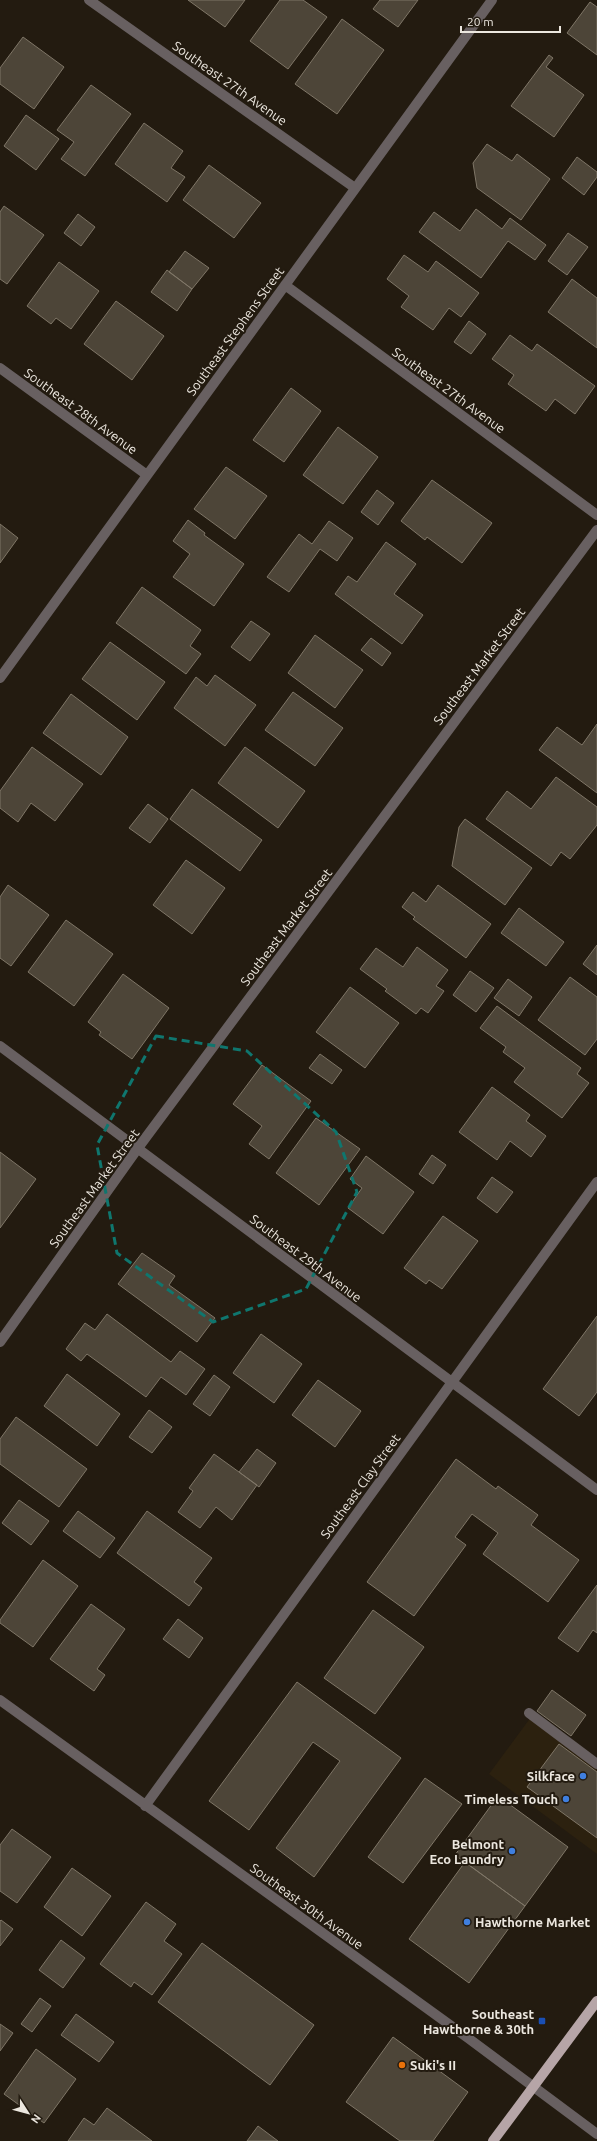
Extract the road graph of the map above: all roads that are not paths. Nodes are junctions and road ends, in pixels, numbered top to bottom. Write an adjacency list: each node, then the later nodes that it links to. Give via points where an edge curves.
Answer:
1 (89, 0): 3 (street, Southeast 27th Avenue)
2 (492, 0): 3 (street, Southeast Stephens Street)
3 (355, 188): 4 (street, Southeast Stephens Street)
4 (285, 285): 6 (street, Southeast Stephens Street); 7 (street, Southeast 27th Avenue)
5 (0, 368): 6 (street, Southeast 28th Avenue)
6 (147, 475): 9 (street, Southeast Stephens Street)
7 (597, 515)
8 (597, 530): 11 (street, Southeast Market Street)
9 (0, 678)
10 (0, 1046): 11 (street, Southeast 29th Avenue)
11 (138, 1148): 13 (street, Southeast Market Street); 14 (street, Southeast 29th Avenue)
12 (597, 1182): 14 (street, Southeast Clay Street)
13 (0, 1342)
14 (450, 1383): 15 (street, Southeast 29th Avenue); 19 (street, Southeast Clay Street)
15 (597, 1490)
16 (0, 1700): 19 (street, Southeast 30th Avenue)
17 (529, 1713): 18 (street)
18 (597, 1764)
19 (145, 1806): 21 (street, Southeast 30th Avenue)
20 (597, 2001): 21 (main road)
21 (533, 2086): 22 (street, Southeast 30th Avenue); 23 (main road)
22 (597, 2134)
23 (493, 2141)

